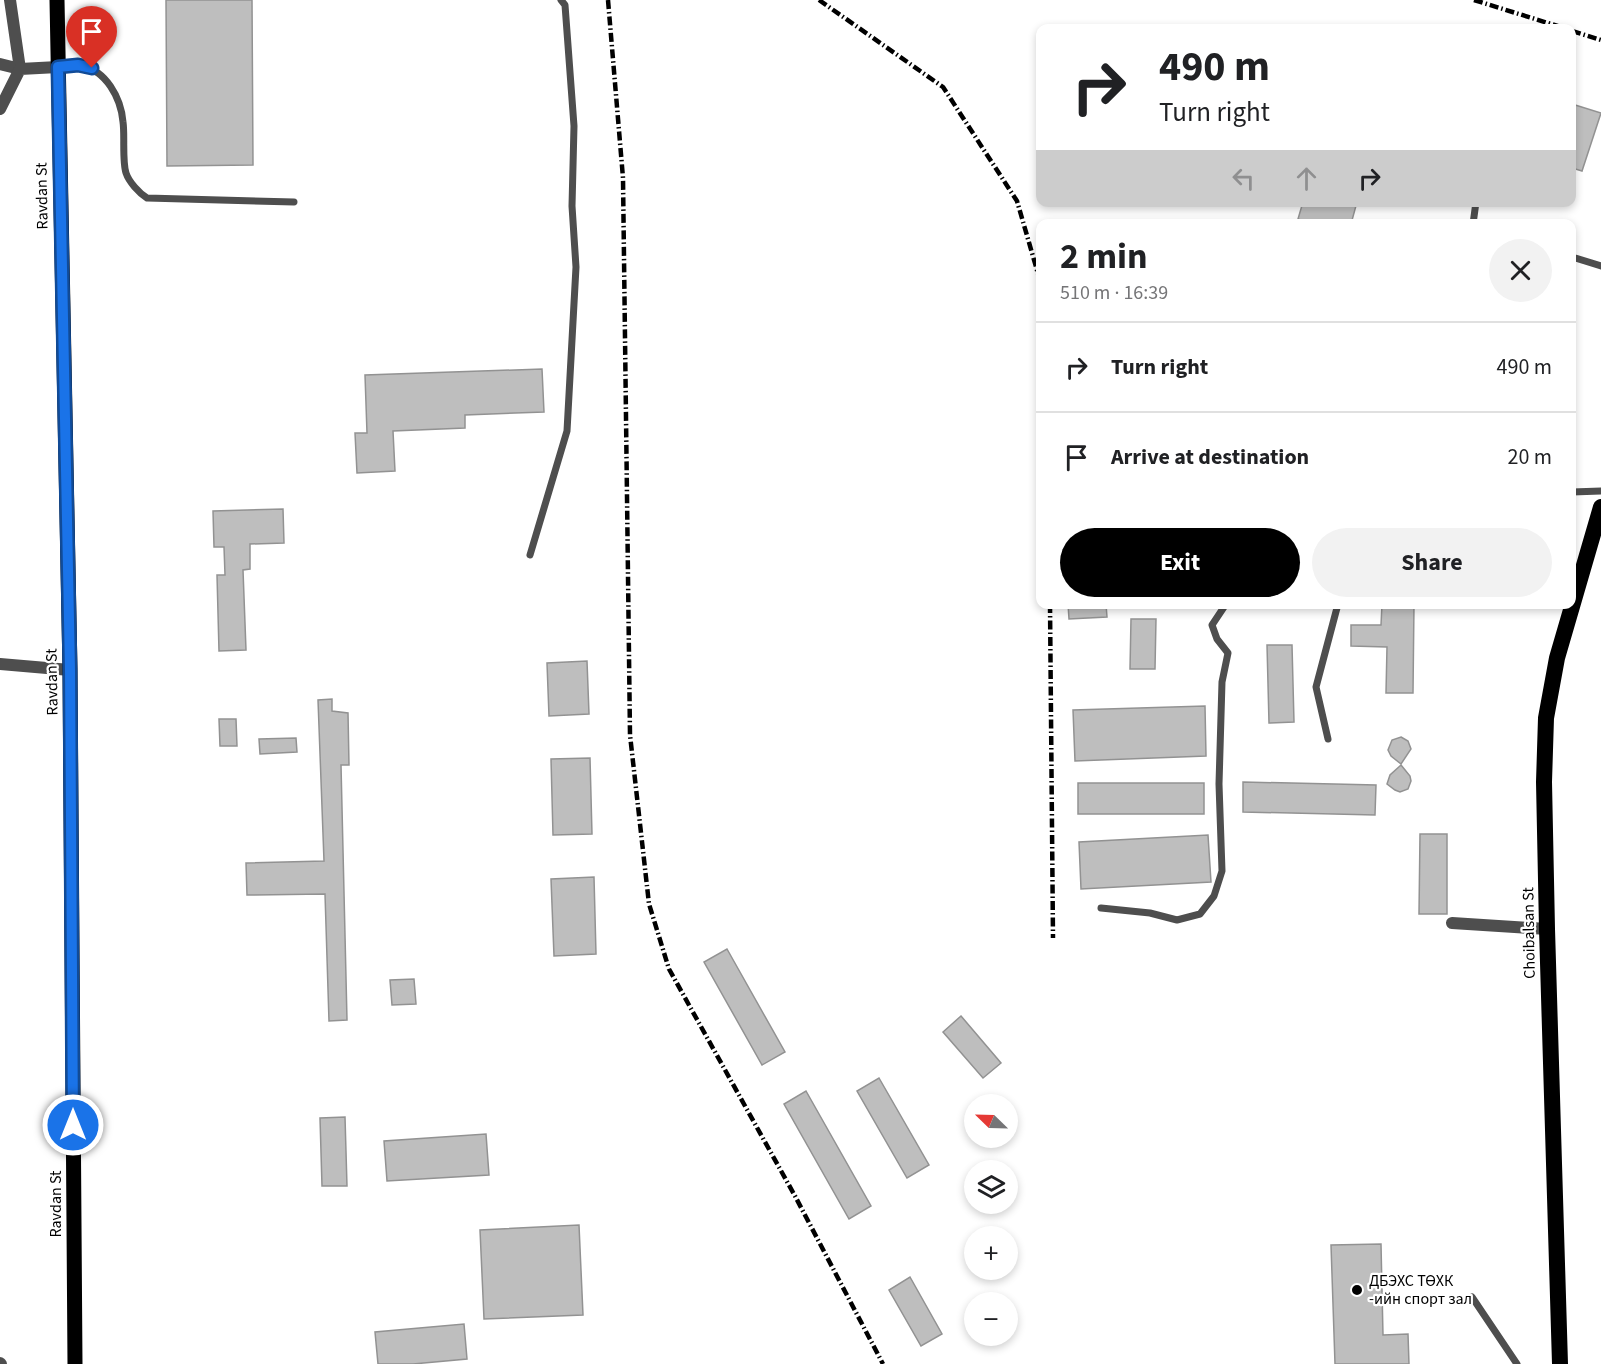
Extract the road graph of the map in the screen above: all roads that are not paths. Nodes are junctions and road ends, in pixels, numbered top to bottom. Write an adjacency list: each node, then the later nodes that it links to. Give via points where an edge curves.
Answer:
1 (10, 0): 6 (street)
2 (57, 0): 5 (main road, Ravdan St)
3 (561, 0): 14 (lane, via 565,5 574,126 572,206 576,267 567,431)
4 (0, 64): 6 (street)
5 (58, 67): 6 (street); 8 (lane, via 92,68 106,80 117,98 123,120 126,173 147,198); 20 (main road, Ravdan St)
6 (20, 69): 7 (street)
7 (0, 109)
8 (294, 202)
9 (1576, 258): 10 (lane)
10 (1601, 266)
11 (1601, 491): 12 (lane)
12 (1576, 492)
13 (1601, 507): 15 (highway, Choibalsan St)
14 (530, 555)
15 (1576, 593)
16 (1223, 609): 22 (lane, via 1212,625 1228,653 1222,682 1219,784 1222,871 1215,896 1200,914 1177,920)
17 (1337, 609): 21 (lane, via 1316,687)
18 (1571, 609): 24 (highway, Choibalsan St, via 1546,718)
19 (0, 664): 20 (street)
20 (70, 670): 26 (main road, Ravdan St)
21 (1328, 739)
22 (1101, 908)
23 (1452, 923): 24 (street)
24 (1547, 929): 28 (highway, Choibalsan St)
25 (1472, 1297): 27 (lane)
26 (75, 1364)
27 (1517, 1364)
28 (1560, 1364)

